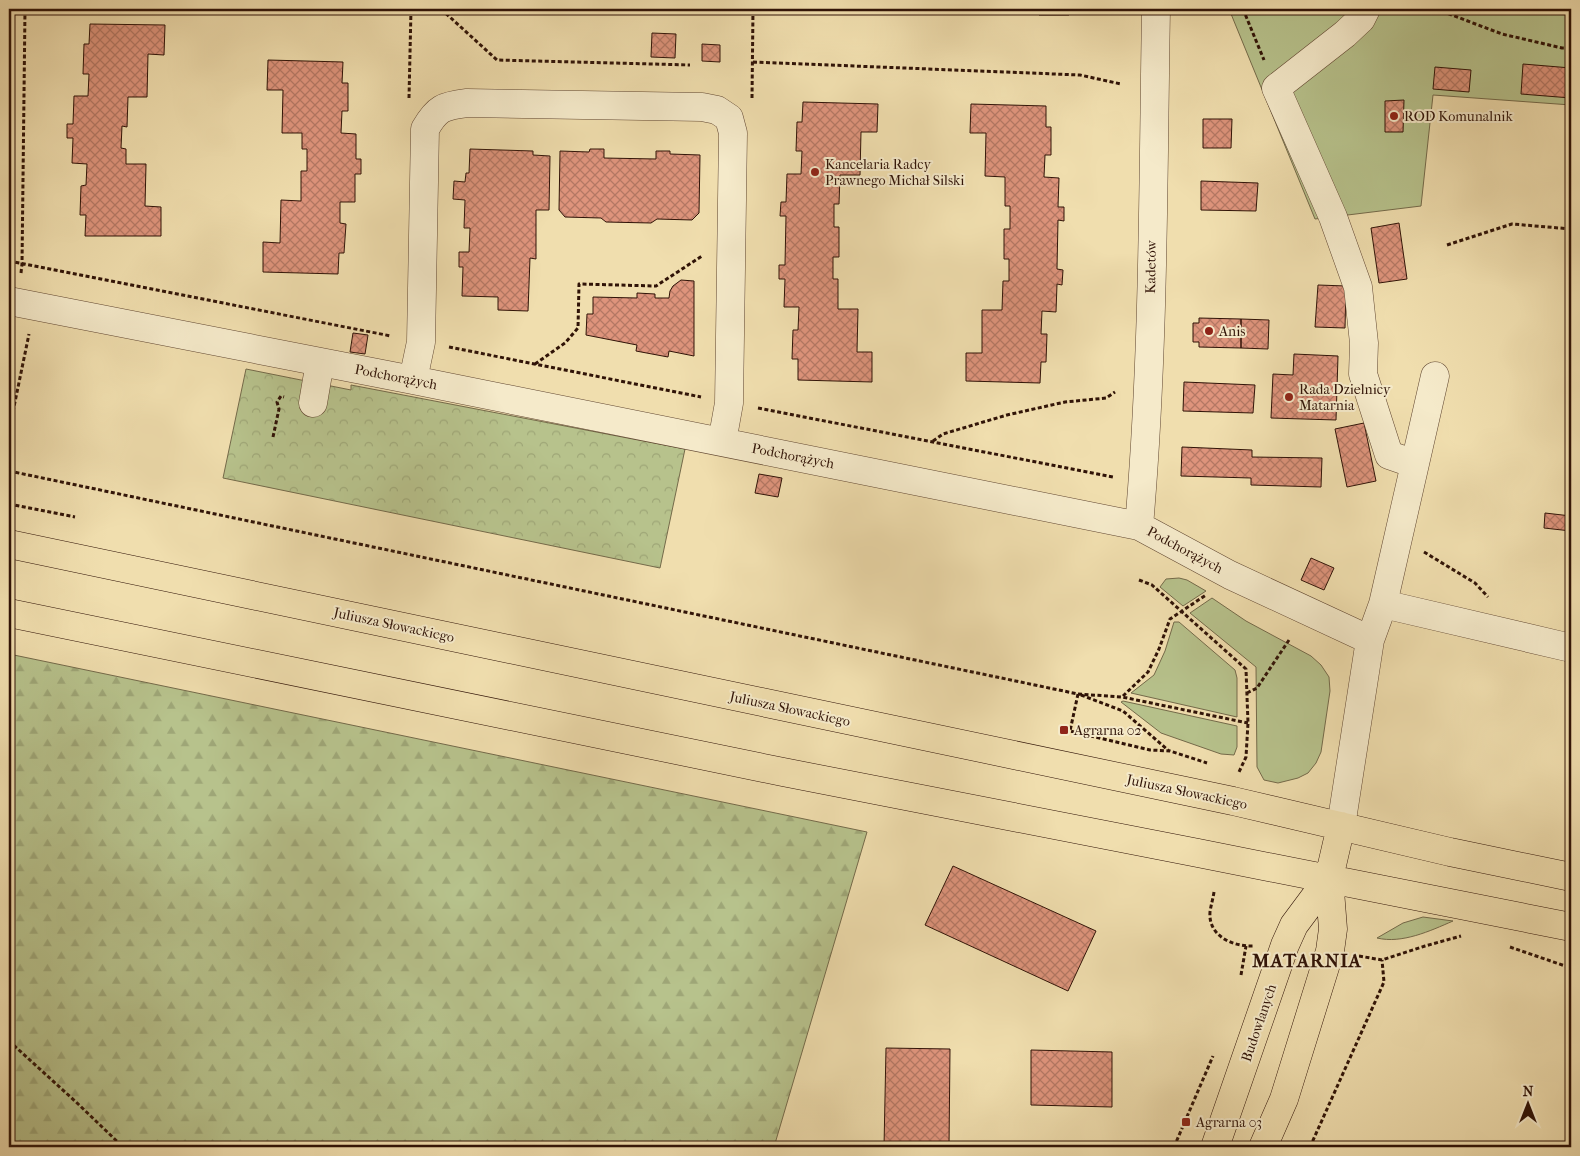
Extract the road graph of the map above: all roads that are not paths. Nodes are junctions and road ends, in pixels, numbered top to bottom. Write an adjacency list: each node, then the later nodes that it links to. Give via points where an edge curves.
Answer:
1 (1156, 9): 10 (street, Kadetów, via 1149,342)
2 (1366, 9): 9 (street, via 1361,19 1345,34 1276,88 1333,217 1358,287 1364,342 1363,374 1389,454)
3 (20, 304): 4 (street, Podchorążych)
4 (320, 362): 6 (street, Podchorążych); 7 (street)
5 (1435, 376): 9 (street)
6 (413, 380): 8 (street, Podchorążych); 8 (street, via 422,342 425,129 434,114 449,105 467,103 689,106 717,110 729,118 733,133 729,403)
7 (313, 403)
8 (722, 442): 10 (street, Podchorążych)
9 (1415, 464): 12 (street)
10 (1139, 526): 14 (street, Podchorążych, via 1230,575)
11 (9, 544): 16 (main road, Juliusza Słowackiego)
12 (1383, 604): 14 (street); 15 (street)
13 (9, 613): 18 (main road, via 783,772)
14 (1370, 640): 16 (street)
15 (1571, 648)
16 (1341, 826): 17 (main road, Juliusza Słowackiego); 18 (main road, Budowlanych)
17 (1571, 877)
18 (1329, 878): 19 (main road); 20 (main road, Budowlanych, via 1294,925); 21 (main road, Budowlanych, via 1333,929 1330,951 1284,1099)
19 (1571, 927)
20 (1215, 1147)
21 (1263, 1147)

